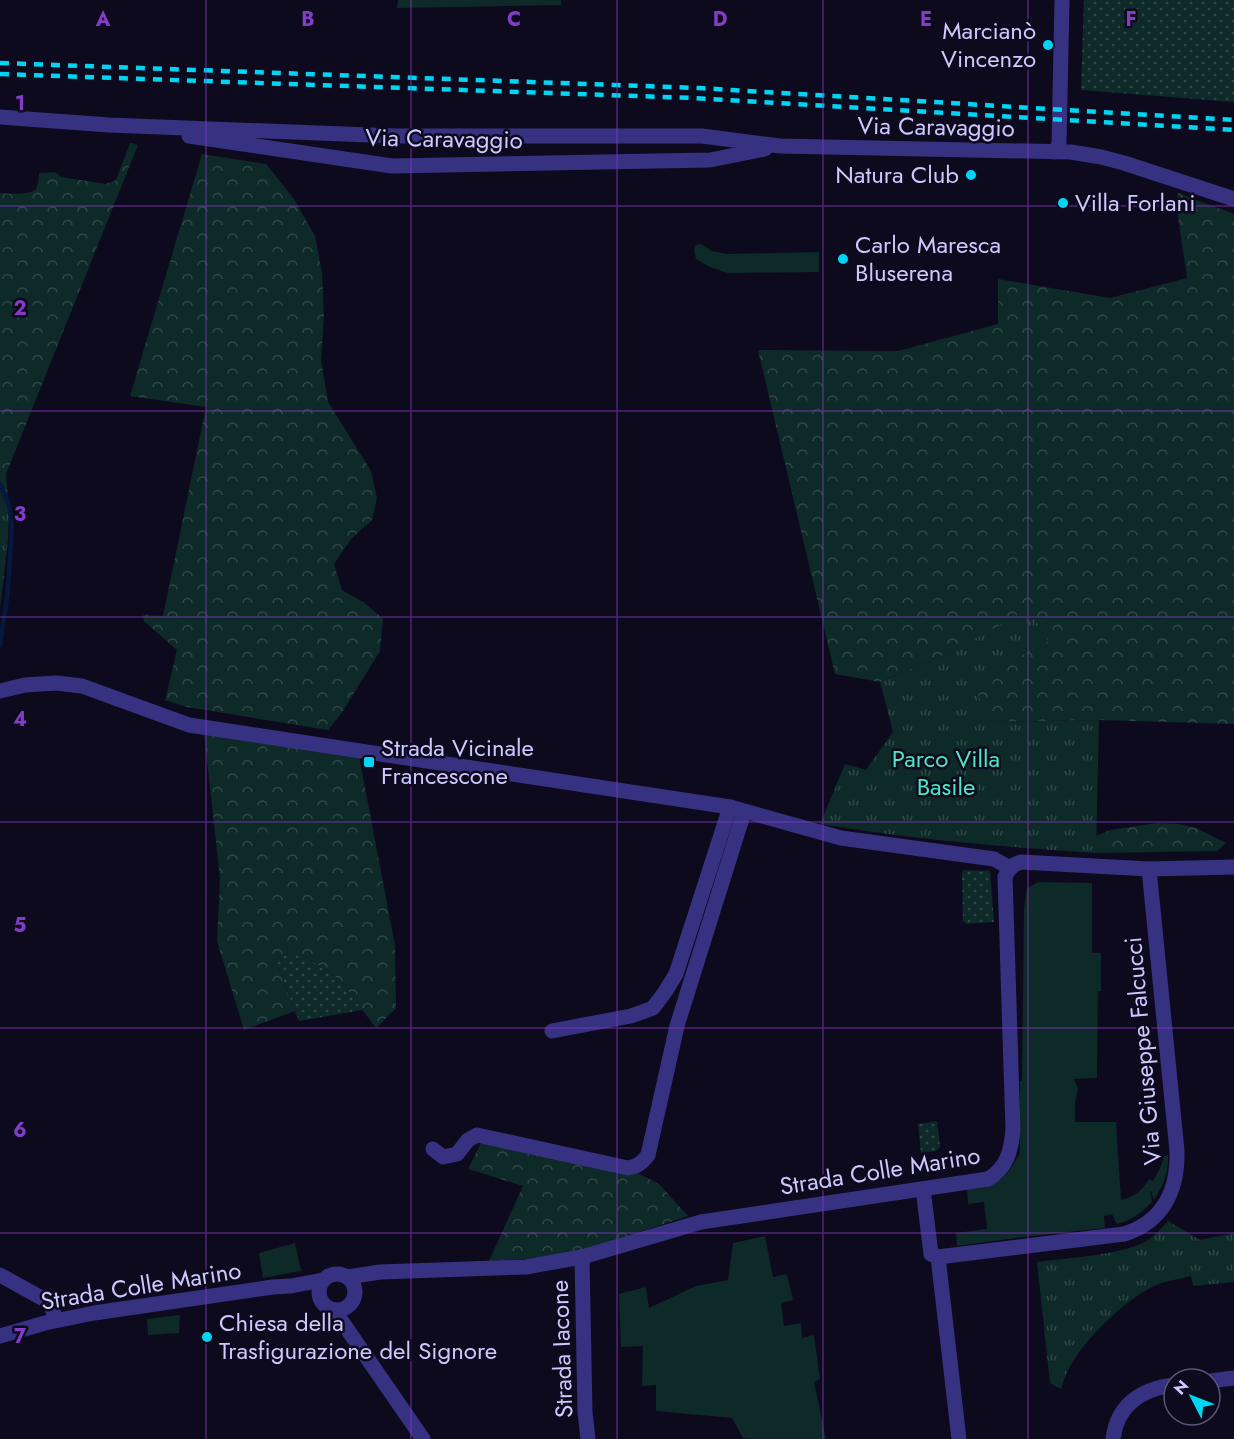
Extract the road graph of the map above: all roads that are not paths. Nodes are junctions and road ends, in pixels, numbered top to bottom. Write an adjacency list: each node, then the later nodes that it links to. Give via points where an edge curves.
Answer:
1 (1062, 0): 5 (street)
2 (0, 117): 3 (street, Via Caravaggio)
3 (109, 125): 4 (street, Via Caravaggio, via 396,136 702,136); 4 (street, Via Caravaggio, via 392,166 710,159)
4 (780, 146): 5 (street, Via Caravaggio)
5 (1057, 148): 6 (street, Via Caravaggio, via 1101,157)
6 (1234, 199)
7 (0, 691): 8 (street, via 25,685 69,684 189,725)
8 (737, 810): 10 (street, via 841,838 994,859); 12 (street, via 676,974 665,993 652,1008 631,1016); 13 (street, via 644,1161 628,1168 477,1135 457,1154 443,1157)
9 (1234, 867): 11 (street)
10 (1010, 868): 11 (street, via 1021,862); 14 (street, Strada Colle Marino, via 1005,877 1013,1130 1010,1152 988,1179)
11 (1149, 869): 16 (street, Via Giuseppe Falcucci, via 1177,1151 1169,1197 1153,1219 1124,1234)
12 (552, 1031)
13 (433, 1149)
14 (923, 1189): 15 (street, Strada Colle Marino, via 701,1222); 16 (street, via 931,1254)
15 (582, 1257): 18 (street, Strada Colle Marino, via 526,1267 380,1272); 27 (street, Strada Iacone)
16 (938, 1257): 28 (street)
17 (0, 1275): 23 (street, via 50,1303)
18 (348, 1277): 19 (street, via 336,1274); 22 (street, via 354,1284 354,1299 344,1309)
19 (323, 1280): 20 (street, Strada Colle Marino); 21 (street)
20 (291, 1286): 21 (street, Strada Colle Marino); 23 (street, Strada Colle Marino)
21 (319, 1296): 22 (street, via 326,1307)
22 (334, 1310): 26 (street)
23 (56, 1320): 24 (street, Strada Colle Marino)
24 (0, 1336)
25 (1162, 1388): 29 (street, via 1136,1398 1123,1412)
26 (423, 1439)
27 (588, 1439)
28 (959, 1439)
29 (1113, 1439)

